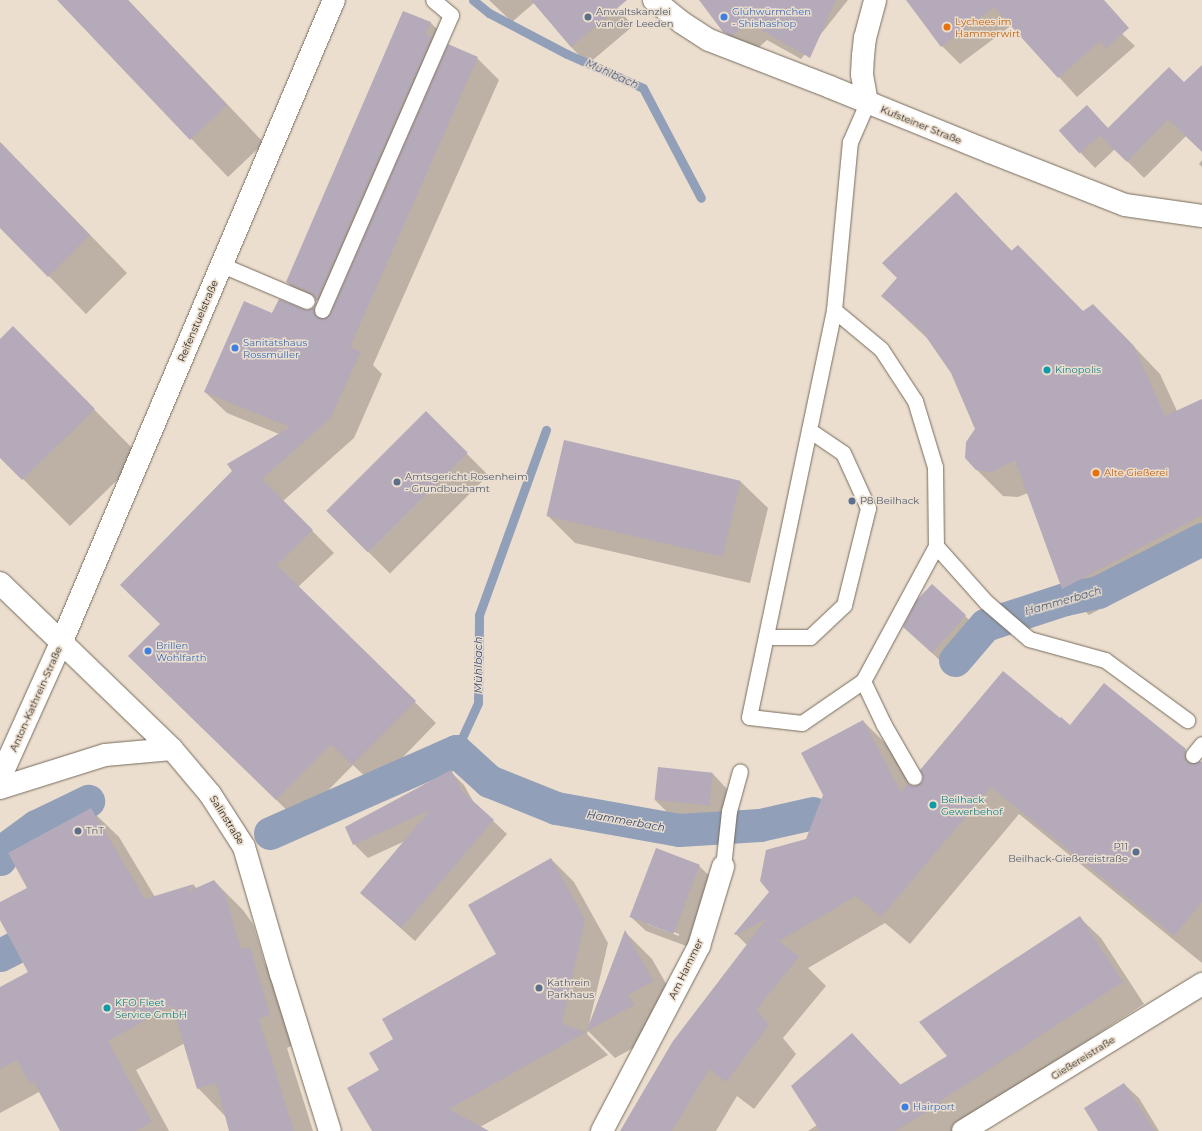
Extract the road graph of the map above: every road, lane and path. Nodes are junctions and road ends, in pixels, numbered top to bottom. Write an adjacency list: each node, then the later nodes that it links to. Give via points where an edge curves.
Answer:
1 (334, 0): 7 (street, Reifenstuelstraße)
2 (433, 0): 9 (lane, via 451,15)
3 (654, 0): 5 (street, Kufsteiner Straße, via 680,22 708,40)
4 (875, 0): 5 (street, via 865,38 862,68)
5 (867, 103): 6 (street, Kufsteiner Straße, via 1125,205); 10 (lane, via 850,142)
6 (1202, 216)
7 (222, 265): 8 (lane); 15 (street, Reifenstuelstraße)
8 (307, 301)
9 (322, 310)
10 (834, 310): 11 (lane); 12 (lane, via 881,348 915,401 934,467)
11 (809, 430): 14 (lane); 14 (lane, via 843,453 868,508 844,605 810,637)
12 (936, 546): 16 (lane); 17 (lane, via 986,602 1029,639 1105,660)
13 (0, 583): 15 (street, Salinstraße)
14 (766, 637): 16 (lane, via 749,717 802,723)
15 (62, 641): 18 (street, Salinstraße); 21 (street, Anton-Kathrein-Straße)
16 (863, 681): 20 (lane, via 884,725)
17 (1187, 720)
18 (172, 749): 22 (street, via 104,755); 25 (street, Salinstraße, via 210,794 244,847)
19 (740, 771): 23 (lane, Am Hammer, via 729,811)
20 (914, 777)
21 (0, 778)
22 (0, 788)
23 (722, 867): 26 (street, Am Hammer, via 699,946)
24 (1202, 984): 27 (street, Gießereistraße)
25 (330, 1131)
26 (602, 1131)
27 (963, 1131)

